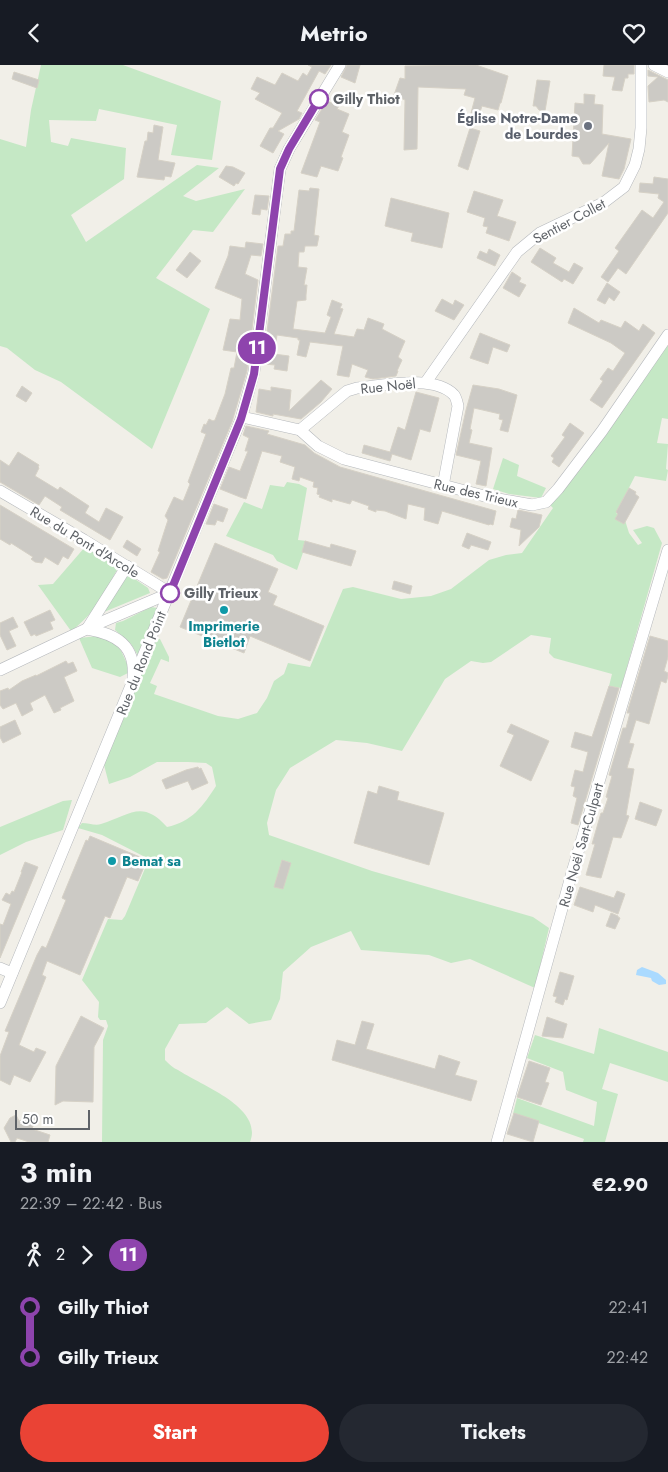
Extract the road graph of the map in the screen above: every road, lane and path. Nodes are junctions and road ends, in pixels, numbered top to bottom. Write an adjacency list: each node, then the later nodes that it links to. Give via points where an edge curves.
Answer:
1 (340, 65): 7 (street, Rue du Rond Point, via 280,169 254,374)
2 (641, 65): 6 (street, Sentier Collet, via 639,149 624,187 603,203 540,233 517,252)
3 (654, 65): 4 (street)
4 (668, 72)
5 (668, 335): 9 (street, Rue des Trieux, via 602,431 546,502 532,505)
6 (426, 383): 8 (street, Rue Noël, via 347,391); 9 (street, Rue Noël, via 442,387 454,395 458,406)
7 (242, 417): 8 (street); 13 (street, Rue du Rond Point)
8 (300, 429): 9 (street, Rue des Trieux, via 318,446 344,459)
9 (443, 486)
10 (0, 491): 12 (street, Rue du Pont d'Arcole)
11 (668, 549): 20 (street, Rue Noël Sart-Culpart, via 573,869)
12 (126, 566): 13 (street, Rue du Pont d'Arcole); 14 (street)
13 (170, 593): 14 (street); 16 (street, Rue du Rond Point)
14 (87, 629): 15 (street); 16 (street, via 110,635 126,647 132,658)
15 (0, 670)
16 (133, 684): 18 (street, Rue du Rond Point)
17 (0, 968): 18 (street)
18 (12, 973): 19 (street, Rue du Rond Point)
19 (0, 1003)
20 (497, 1142)

